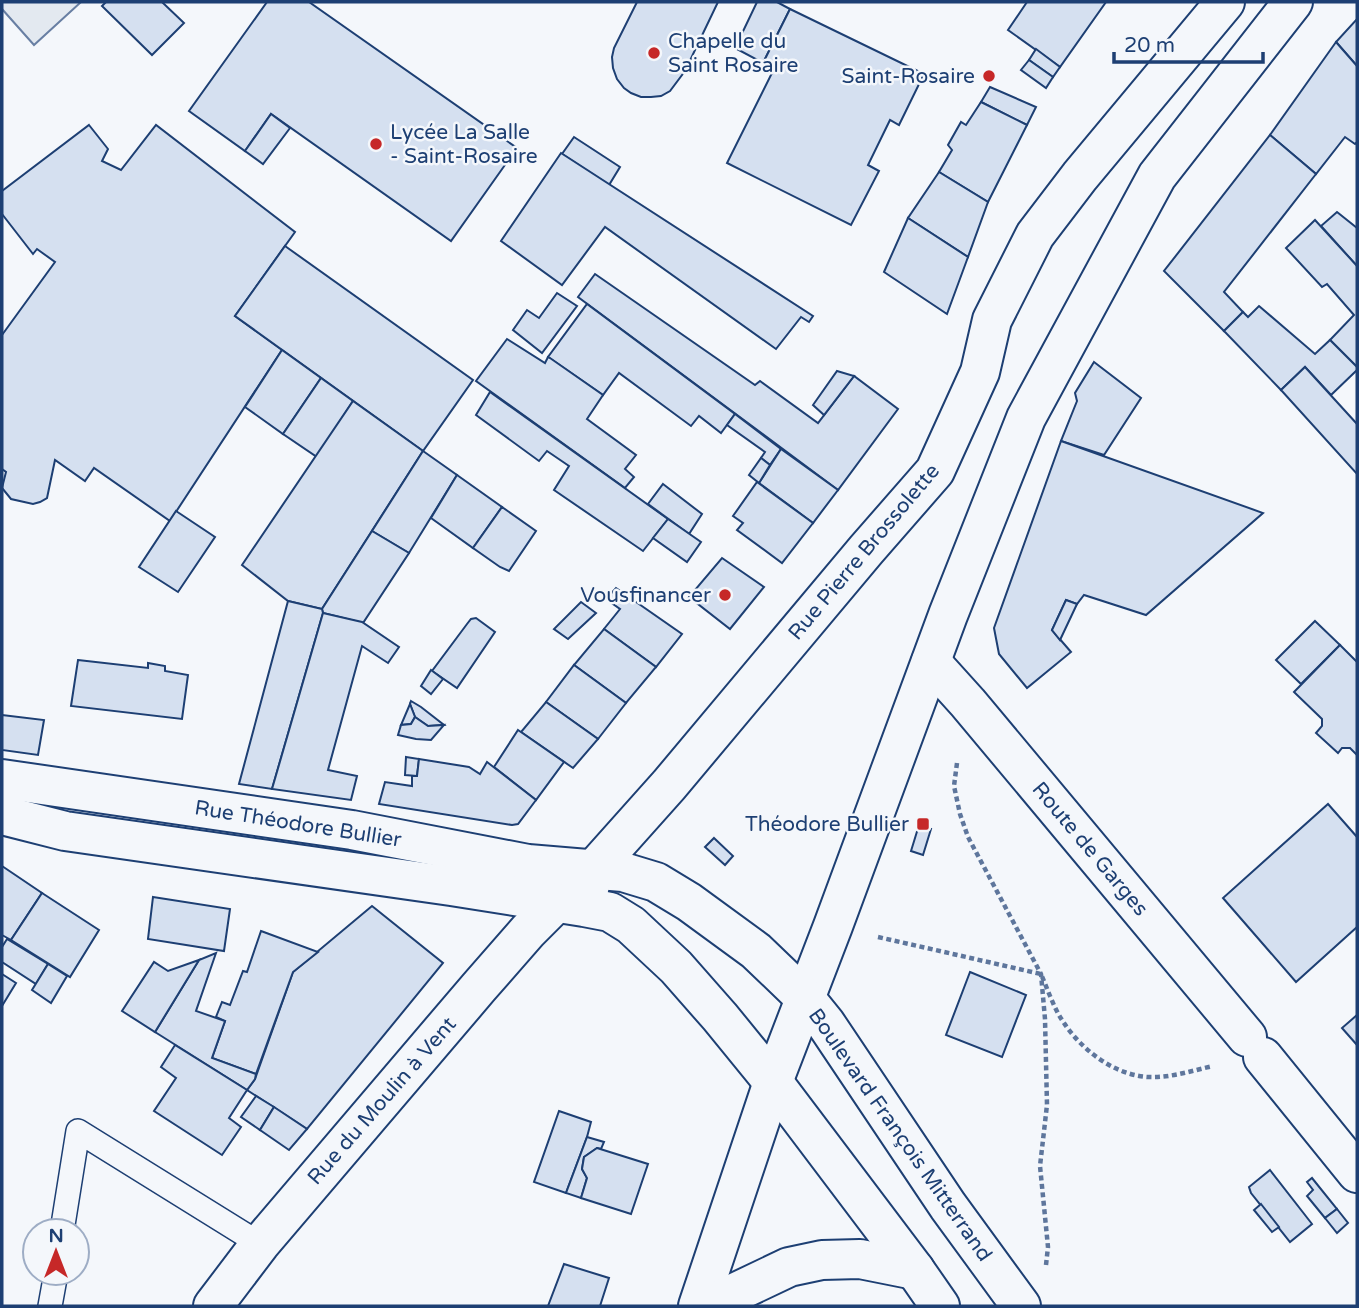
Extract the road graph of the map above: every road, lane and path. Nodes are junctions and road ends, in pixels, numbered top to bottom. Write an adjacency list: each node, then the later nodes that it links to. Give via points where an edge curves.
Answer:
1 (1225, 2): 7 (main road, Rue Pierre Brossolette, via 1035,235 992,320 980,372 935,471)
2 (1293, 2): 3 (main road, via 1157,176 1026,418)
3 (931, 662): 4 (main road, Route de Garges); 9 (main road)
4 (968, 703): 10 (path, via 954,786 960,814); 12 (main road, Route de Garges)
5 (2, 779): 7 (main road, Rue Théodore Bullier, via 352,830 528,864)
6 (2, 815): 8 (main road, Rue Théodore Bullier, via 65,831)
7 (594, 869): 8 (main road, Rue Pierre Brossolette); 11 (main road, Boulevard François Mitterrand, via 656,882 689,902 756,951)
8 (571, 904): 13 (main road, via 610,912 631,925 676,967); 16 (main road, Rue du Moulin à Vent, via 528,931)
9 (833, 926): 10 (path); 11 (main road)
10 (1041, 974): 12 (path, via 1063,1023 1087,1050 1114,1069 1147,1077 1185,1074); 18 (path, via 1047,1105 1040,1166)
11 (805, 998): 13 (main road); 25 (main road, Boulevard François Mitterrand)
12 (1255, 1047): 14 (main road, Route de Garges)
13 (773, 1082): 17 (main road); 22 (main road)
14 (1357, 1173)
15 (64, 1217): 16 (lane, via 78,1131)
16 (260, 1244): 21 (main road, Rue du Moulin à Vent)
17 (915, 1269): 23 (main road, via 860,1259 822,1261 789,1267); 24 (main road)
18 (1046, 1271)
19 (53, 1287): 20 (lane)
20 (50, 1306)
21 (213, 1306)
22 (698, 1306)
23 (707, 1306)
24 (940, 1306)
25 (1021, 1306)

